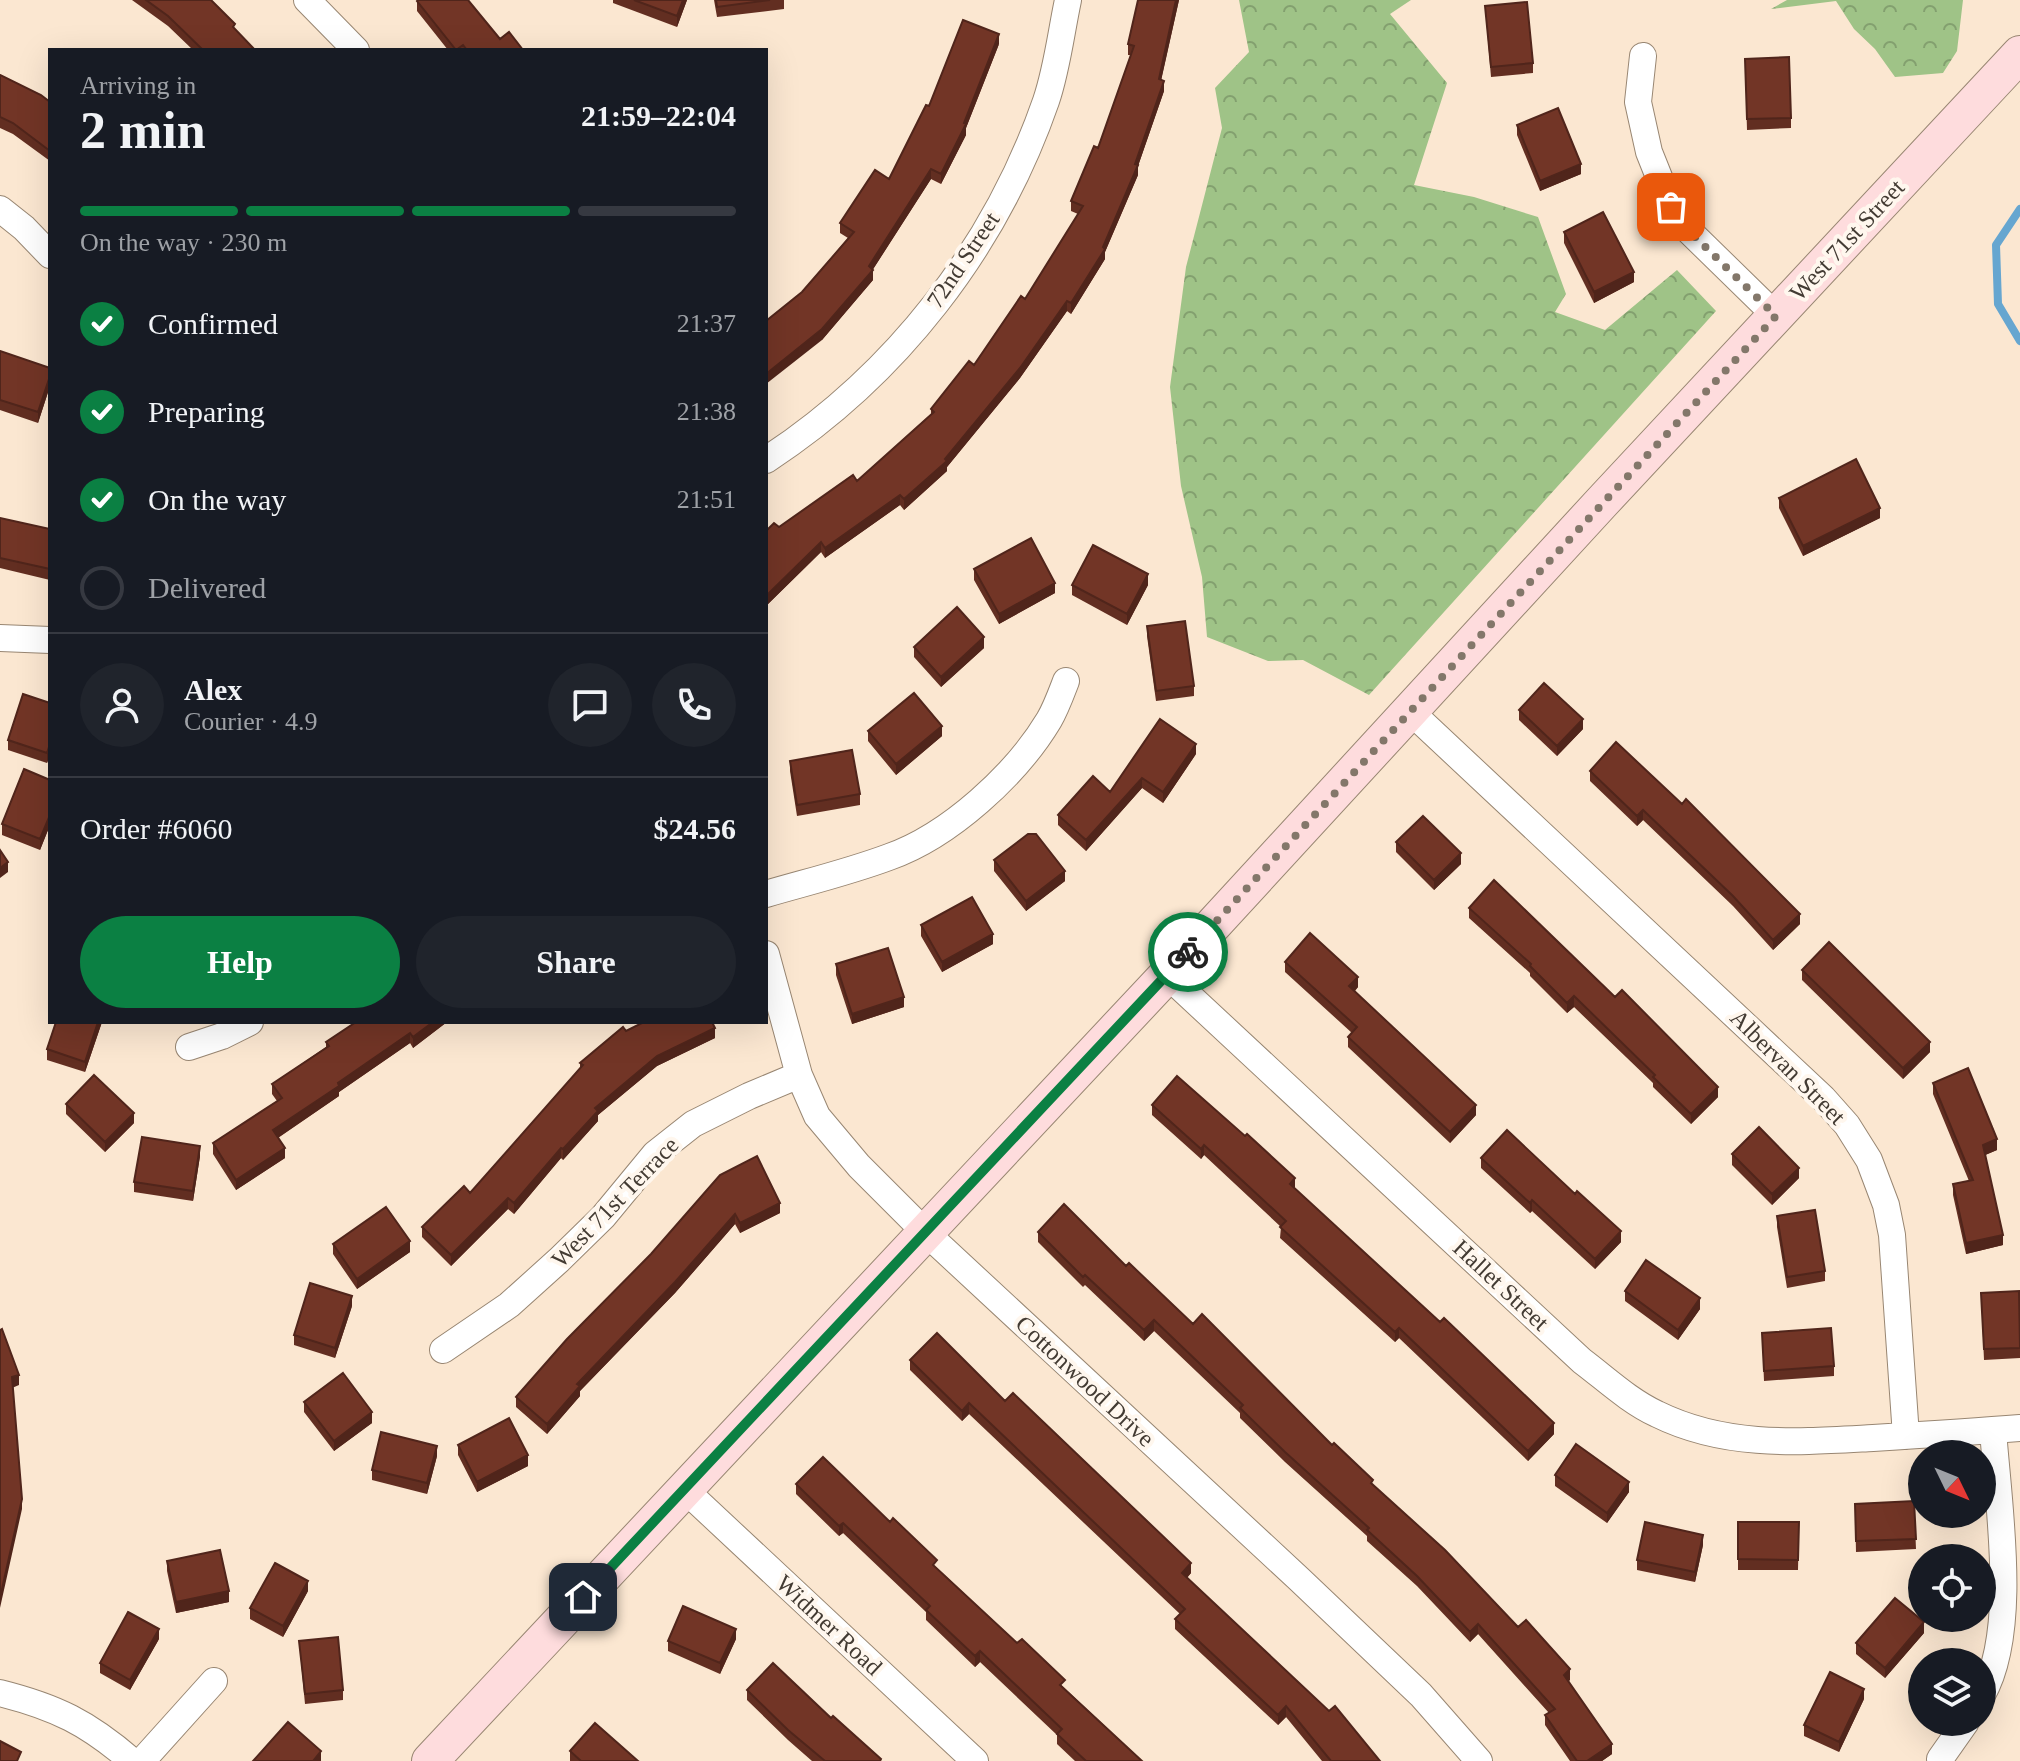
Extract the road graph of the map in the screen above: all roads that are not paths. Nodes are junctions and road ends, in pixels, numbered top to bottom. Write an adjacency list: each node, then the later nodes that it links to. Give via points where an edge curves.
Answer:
1 (307, 0): 3 (street)
2 (1068, 0): 9 (street, 72nd Street, via 1047,98 986,232 896,352 834,410)
3 (354, 48)
4 (2020, 54): 8 (street, West 71st Street)
5 (1643, 56): 8 (street, via 1638,102 1649,152 1671,207)
6 (0, 209): 7 (street)
7 (48, 253)
8 (1776, 316): 13 (street, West 71st Street)
9 (768, 459)
10 (0, 638): 11 (street)
11 (48, 640)
12 (1066, 681): 14 (street, via 1049,720 972,808 891,857)
13 (1411, 712): 16 (street, West 71st Street); 24 (street, Albervan Street, via 1847,1125 1879,1182 1892,1235)
14 (768, 893)
15 (768, 961): 19 (street, Cottonwood Drive)
16 (1167, 975): 20 (street, West 71st Street); 24 (street, Hallet Street, via 1582,1361 1632,1400 1679,1424 1730,1438 1784,1443)
17 (246, 1024): 18 (street)
18 (189, 1047)
19 (799, 1075): 20 (street, Cottonwood Drive, via 817,1116); 21 (street, West 71st Terrace, via 693,1124 655,1154 559,1260 509,1305)
20 (925, 1232): 25 (street, West 71st Street); 35 (street, Cottonwood Drive, via 1421,1695)
21 (443, 1350)
22 (2020, 1428): 23 (street)
23 (1993, 1430): 24 (street); 26 (street, via 2003,1603)
24 (1906, 1436)
25 (684, 1489): 30 (street, West 71st Street); 34 (street, Widmer Road)
26 (1996, 1657)
27 (214, 1681): 33 (street)
28 (0, 1693): 32 (street, via 42,1703 99,1733)
29 (1956, 1736): 31 (street)
30 (442, 1757)
31 (1940, 1759)
32 (132, 1761)
33 (142, 1761)
34 (975, 1761)
35 (1479, 1761)

